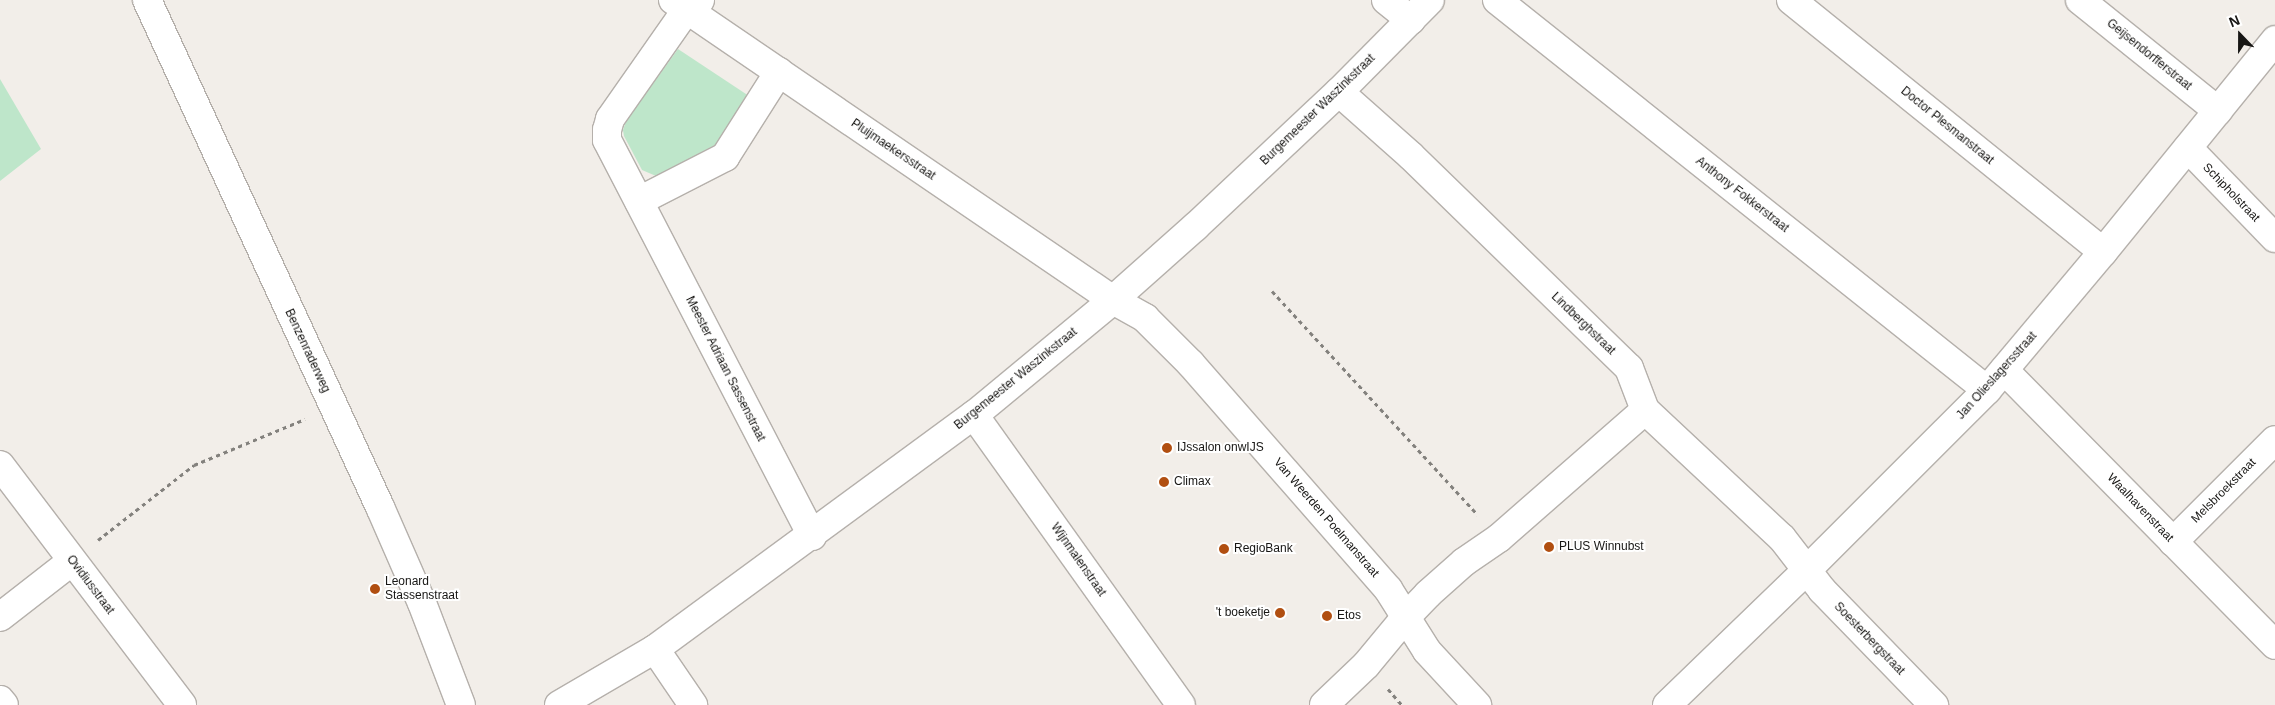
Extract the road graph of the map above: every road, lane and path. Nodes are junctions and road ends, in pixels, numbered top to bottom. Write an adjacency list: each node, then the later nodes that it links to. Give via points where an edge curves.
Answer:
1 (147, 0): 21 (street, Benzenraderweg)
2 (1386, 0): 8 (street)
3 (1430, 0): 8 (street, Burgemeester Waszinkstraat)
4 (1497, 0): 20 (street, Anthony Fokkerstraat)
5 (1791, 0): 16 (street, Doctor Plesmanstraat)
6 (2080, 0): 12 (street, Geijsendorfferstraat)
7 (687, 3): 10 (street, Pluijmaekersstraat); 14 (street, Meester Adriaan Sassenstraat, via 610,120 607,130 610,149)
8 (1411, 20): 11 (street, Burgemeester Waszinkstraat)
9 (2275, 40): 12 (street, Jan Olieslagersstraat)
10 (779, 72): 14 (street, via 725,157); 18 (street, Pluijmaekersstraat)
11 (1339, 92): 18 (street, Burgemeester Waszinkstraat); 22 (street, Lindberghstraat, via 1411,156 1629,368)
12 (2218, 111): 13 (street, Jan Olieslagersstraat)
13 (2188, 148): 15 (street, Schipholstraat); 16 (street, Jan Olieslagersstraat)
14 (639, 202): 26 (street, Meester Adriaan Sassenstraat)
15 (2275, 238)
16 (2103, 252): 19 (street, Jan Olieslagersstraat)
17 (1272, 291): 27 (path)
18 (1113, 300): 23 (street, Burgemeester Waszinkstraat); 32 (street, Van Weerden Poelmanstraat, via 1144,318 1191,364 1388,589)
19 (2004, 370): 20 (street, Jan Olieslagersstraat); 28 (street, Waalhavenstraat)
20 (1987, 390): 30 (street, Jan Olieslagersstraat)
21 (333, 408): 29 (path, via 194,465); 38 (street, Benzenraderweg, via 418,595)
22 (1645, 410): 27 (street); 30 (street, Lindberghstraat, via 1782,538)
23 (974, 415): 26 (street, Burgemeester Waszinkstraat); 41 (street, Wijnmalenstraat)
24 (2275, 440): 28 (street, Melsbroekstraat)
25 (0, 465): 29 (street, Ovidiusstraat)
26 (812, 536): 34 (street, Burgemeester Waszinkstraat)
27 (1499, 538): 32 (street, via 1464,562)
28 (2173, 542): 33 (street, Waalhavenstraat)
29 (72, 561): 31 (street); 37 (street, Ovidiusstraat)
30 (1807, 570): 44 (street, Jan Olieslagersstraat); 45 (street, Soesterbergstraat, via 1822,590)
31 (0, 617)
32 (1405, 618): 42 (street, via 1366,665); 43 (street, Van Weerden Poelmanstraat, via 1426,651)
33 (2275, 646)
34 (655, 649): 39 (street, Burgemeester Waszinkstraat); 40 (street)
35 (0, 700): 36 (street)
36 (4, 705)
37 (182, 705)
38 (461, 705)
39 (559, 705)
40 (693, 705)
41 (1181, 705)
42 (1324, 705)
43 (1477, 705)
44 (1667, 705)
45 (1934, 705)

